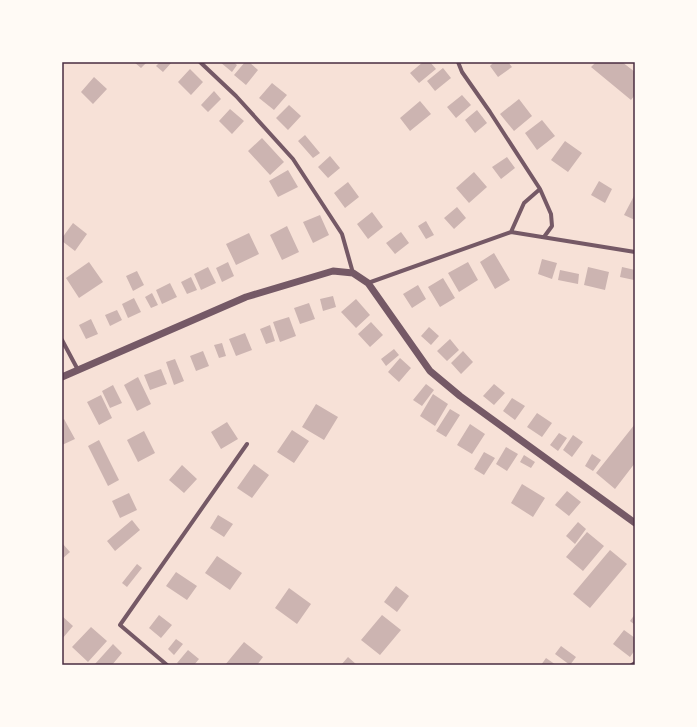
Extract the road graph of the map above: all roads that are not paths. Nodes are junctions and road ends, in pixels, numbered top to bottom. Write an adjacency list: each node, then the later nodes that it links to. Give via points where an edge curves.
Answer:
1 (200, 62): 7 (street, via 236,96 293,159 342,234)
2 (458, 62): 3 (street, via 462,72)
3 (540, 189): 4 (street, via 524,203); 5 (street, via 551,214 552,226)
4 (511, 232): 5 (street); 8 (street)
5 (544, 237): 6 (street)
6 (635, 252)
7 (353, 274): 8 (street); 10 (street, via 333,271 246,297)
8 (368, 283): 13 (street, via 430,371 460,396)
9 (62, 340): 10 (street)
10 (78, 370): 11 (street)
11 (62, 377)
12 (247, 444): 15 (street, via 120,625)
13 (635, 523)
14 (635, 663): 16 (street)
15 (167, 665)
16 (632, 665)

